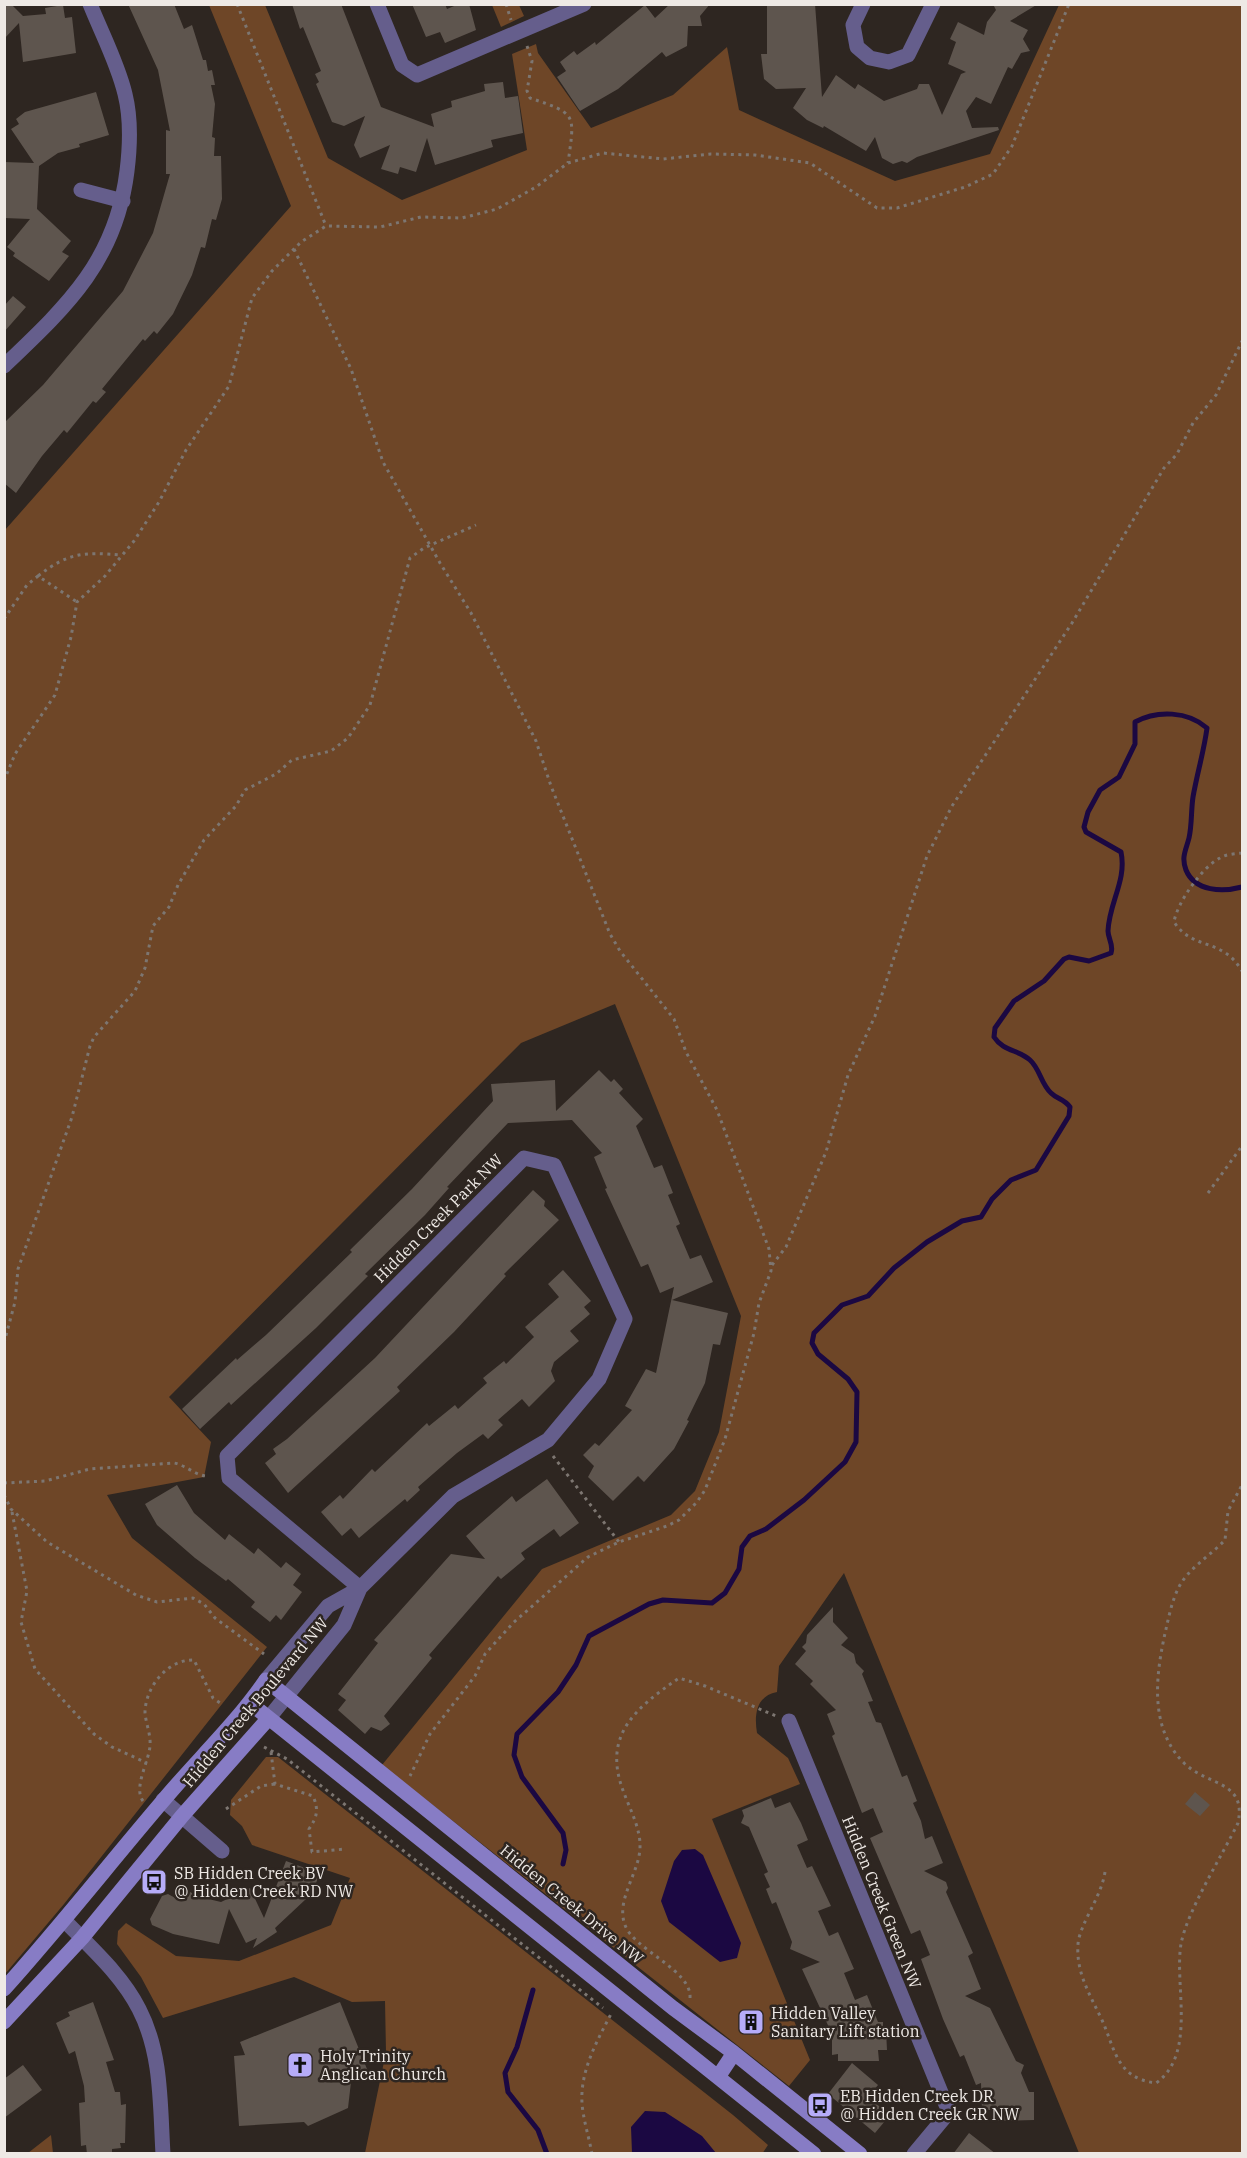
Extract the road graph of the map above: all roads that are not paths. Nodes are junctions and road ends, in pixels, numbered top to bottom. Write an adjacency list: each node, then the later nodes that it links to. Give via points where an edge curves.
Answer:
1 (90, 4): 7 (street, via 126,94 130,147)
2 (377, 4): 3 (street, via 402,65 417,75)
3 (584, 4)
4 (863, 4): 5 (street, via 853,26 857,47 870,58 889,62 908,55)
5 (933, 4)
6 (81, 190): 7 (street)
7 (123, 201): 8 (street, via 105,252 63,310)
8 (4, 366)
9 (360, 1588): 9 (street, Hidden Creek Park NW, via 453,1496 548,1440 599,1379 625,1319 554,1165 524,1158 227,1456 229,1478); 10 (street, Hidden Creek Boulevard NW, via 328,1606); 11 (street, Hidden Creek Boulevard NW, via 344,1625)
10 (266, 1680): 11 (street, Hidden Creek Drive NW); 12 (street, Hidden Creek Boulevard NW)
11 (286, 1698): 13 (street, Hidden Creek Boulevard NW); 22 (street, Hidden Creek Drive NW)
12 (250, 1703): 13 (street); 15 (street, Hidden Creek Boulevard NW)
13 (268, 1719): 16 (street, Hidden Creek Boulevard NW); 23 (street)
14 (789, 1721): 27 (street, Hidden Creek Green NW, via 949,2112)
15 (163, 1800): 16 (street); 18 (street, Hidden Creek Boulevard NW)
16 (182, 1816): 17 (street); 19 (street, Hidden Creek Boulevard NW)
17 (222, 1851)
18 (65, 1920): 19 (street); 20 (street, Hidden Creek Boulevard NW)
19 (82, 1938): 21 (street, Hidden Creek Boulevard NW); 24 (street, via 114,1972 139,2009 153,2046 159,2076)
20 (4, 1989)
21 (4, 2022)
22 (734, 2053): 23 (street); 26 (street, Hidden Creek Drive NW)
23 (718, 2077): 25 (street)
24 (163, 2154)
25 (814, 2154)
26 (860, 2154)
27 (914, 2154)

